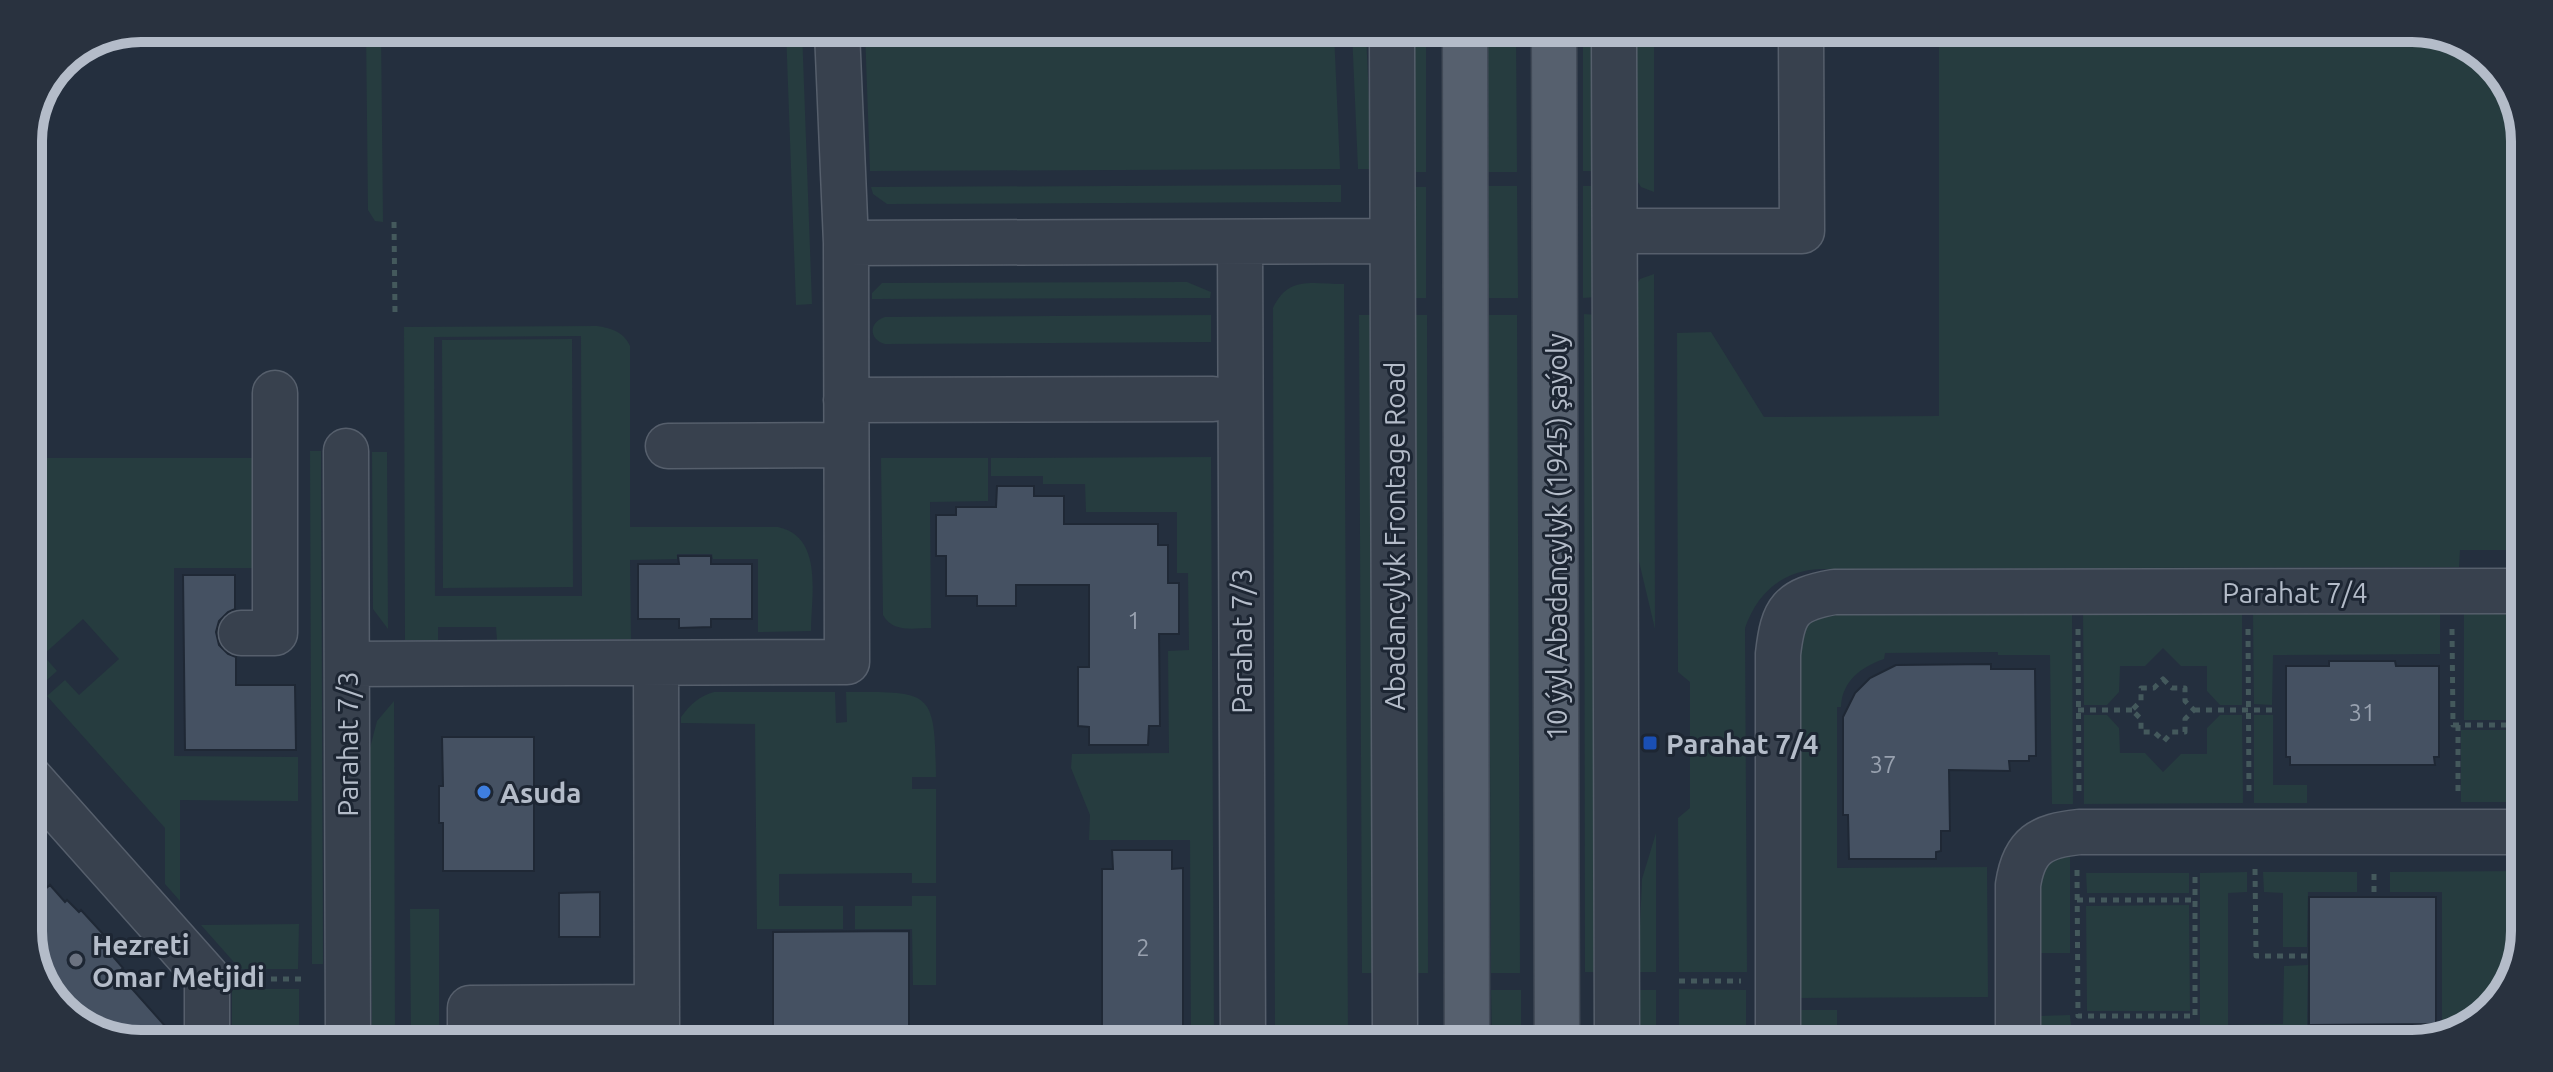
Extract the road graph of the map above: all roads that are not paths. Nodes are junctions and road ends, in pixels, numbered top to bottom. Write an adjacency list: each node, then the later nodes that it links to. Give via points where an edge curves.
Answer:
1 (837, 42): 10 (street)
2 (1392, 42): 8 (street, Abadancylyk Frontage Road)
3 (1465, 42): 29 (main road)
4 (1554, 42): 30 (main road, 10 ýyl Abadançylyk (1945) şaýoly)
5 (1614, 42): 7 (street)
6 (1801, 42): 7 (street, via 1802,231)
7 (1615, 231): 31 (street)
8 (1392, 241): 9 (street); 28 (street, Abadancylyk Frontage Road)
9 (1240, 242): 10 (street); 27 (street, Parahat 7/3)
10 (846, 243): 13 (street)
11 (275, 393): 18 (street, via 275,633)
12 (1213, 399): 13 (street)
13 (846, 400): 14 (street)
14 (846, 445): 15 (street); 19 (street, via 847,662)
15 (668, 446)
16 (346, 451): 20 (street, Parahat 7/3)
17 (2511, 591): 32 (street, Parahat 7/4, via 1834,592 1791,606 1781,627 1778,654)
18 (241, 633)
19 (656, 663): 20 (street); 23 (street)
20 (347, 664): 25 (street, Parahat 7/3)
21 (42, 792): 24 (street, via 207,977)
22 (2511, 832): 33 (street, via 2056,834 2037,843 2021,861)
23 (657, 1022): 26 (street, via 470,1008)
24 (207, 1030)
25 (348, 1030)
26 (470, 1030)
27 (1243, 1030)
28 (1395, 1030)
29 (1467, 1030)
30 (1557, 1030)
31 (1617, 1030)
32 (1778, 1030)
33 (2018, 1030)

